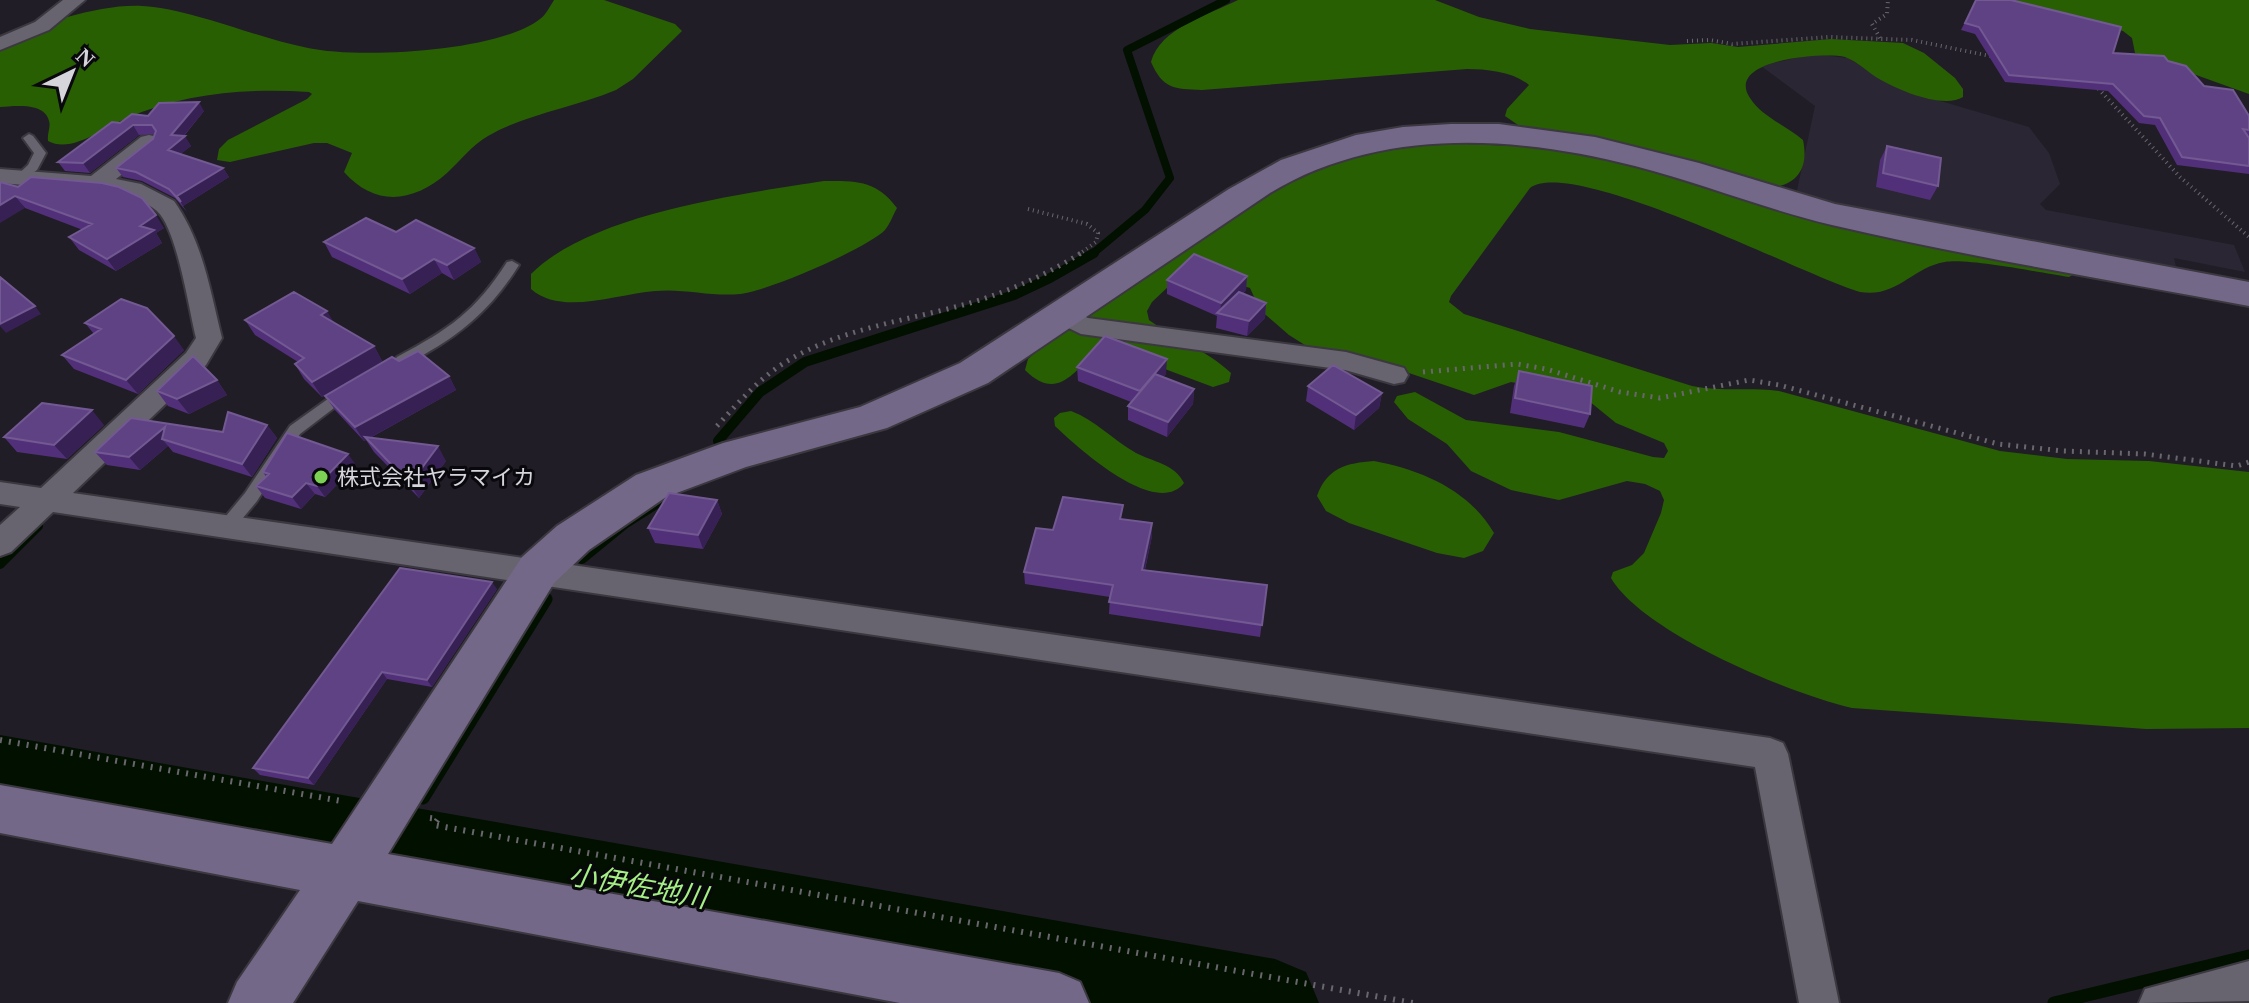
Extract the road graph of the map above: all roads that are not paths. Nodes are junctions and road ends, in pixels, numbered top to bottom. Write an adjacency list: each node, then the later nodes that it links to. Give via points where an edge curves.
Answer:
1 (75, 0): 2 (street, via 42,26)
2 (0, 44)
3 (29, 138): 5 (lane, via 40,153 33,167)
4 (149, 142): 6 (street)
5 (10, 177): 6 (street)
6 (97, 183): 14 (street, via 133,189 176,218 209,338 196,359)
7 (512, 265): 10 (lane, via 467,323)
8 (2249, 294): 9 (street, via 1830,213 1598,148 1439,135 1350,146 1274,176)
9 (1063, 315): 11 (street, via 1081,326 1346,361); 17 (street, via 974,373 908,404 834,431 700,466 651,486 573,538)
10 (387, 369)
11 (1394, 375)
12 (358, 384): 15 (lane, via 295,430)
13 (0, 493): 14 (street)
14 (45, 500): 15 (street); 16 (street)
15 (227, 526): 17 (street)
16 (0, 544)
17 (538, 570): 19 (street); 23 (street, via 1770,754)
18 (0, 809): 19 (street)
19 (371, 831): 21 (street); 22 (street)
20 (2249, 981): 24 (street)
21 (258, 1003)
22 (1059, 1003)
23 (1819, 1003)
24 (2159, 1003)

